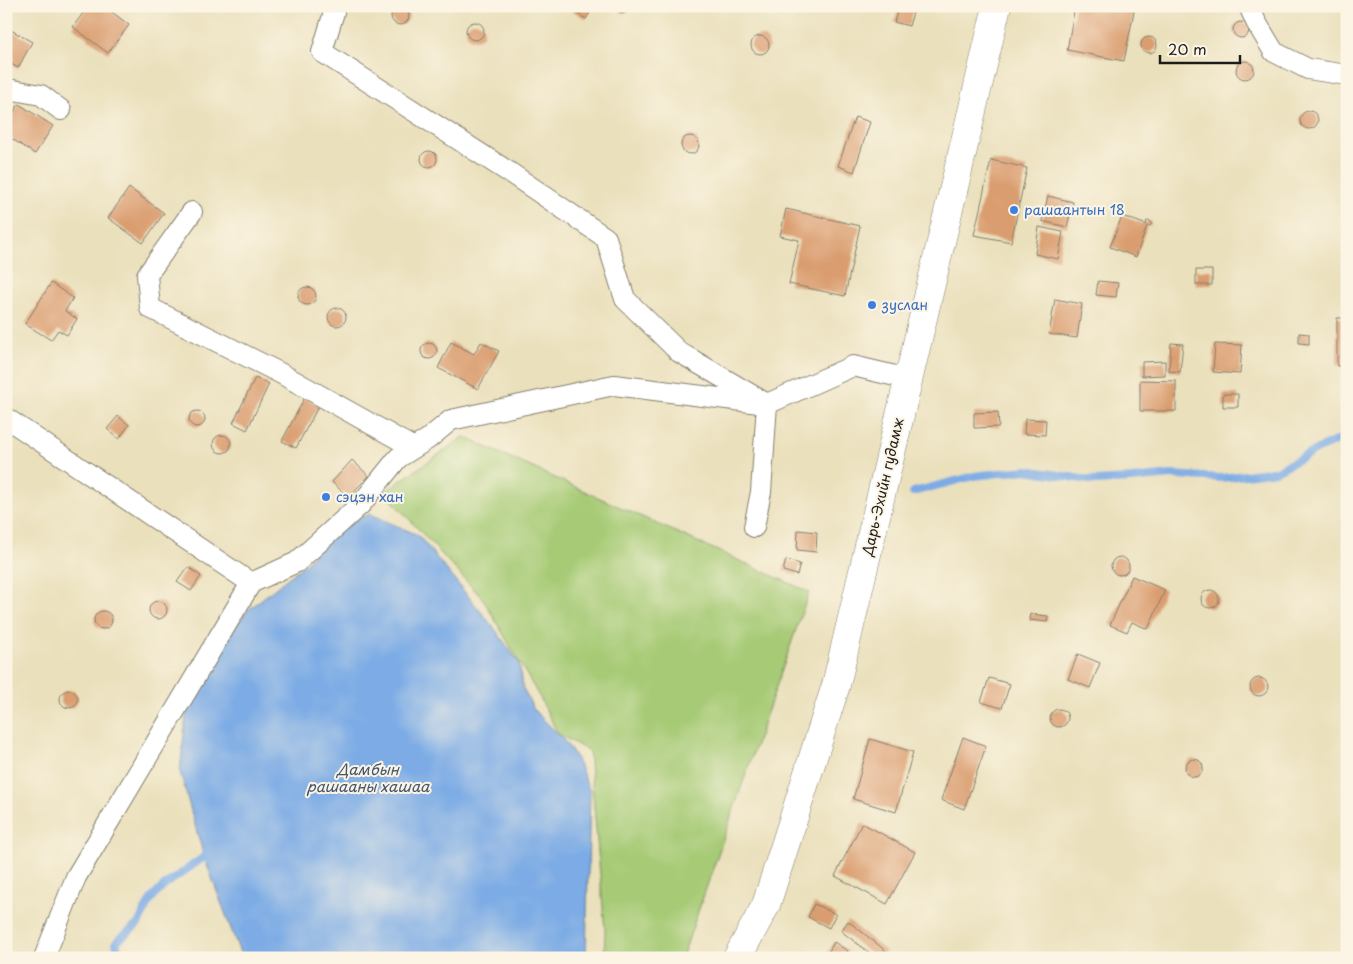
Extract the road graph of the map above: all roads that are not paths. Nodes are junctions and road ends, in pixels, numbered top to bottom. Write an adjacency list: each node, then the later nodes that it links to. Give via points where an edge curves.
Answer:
1 (332, 6): 9 (street, via 334,12 322,52 606,238 624,299 679,352)
2 (997, 6): 8 (main road, Дарь-Эхийн гудамж)
3 (1249, 6): 4 (street, via 1274,52 1308,69)
4 (1347, 74)
5 (6, 90): 6 (street, via 41,96)
6 (61, 110)
7 (192, 212): 11 (street, via 147,275 150,308 280,373)
8 (908, 379): 9 (street, via 853,366); 15 (main road, Дарь-Эхийн гудамж, via 836,685 766,905)
9 (767, 404): 11 (street, via 614,385 451,420); 12 (street, via 762,482)
10 (6, 418): 13 (street)
11 (414, 448): 13 (street, via 398,458 361,504 297,562)
12 (754, 528)
13 (252, 583): 14 (street, via 76,877)
14 (44, 958)
15 (737, 958)

